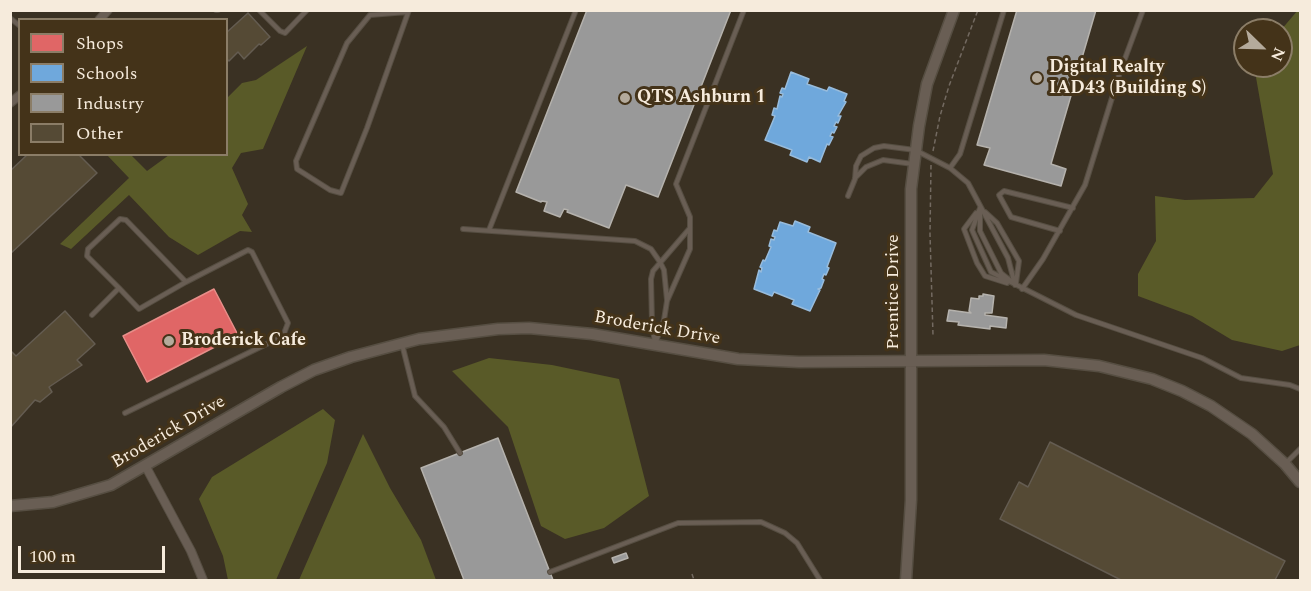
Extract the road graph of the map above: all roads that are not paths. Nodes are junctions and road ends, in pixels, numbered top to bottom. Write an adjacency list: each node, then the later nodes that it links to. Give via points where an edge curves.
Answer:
1 (260, 10): 2 (lane, via 285,33)
2 (307, 10)
3 (576, 10): 18 (lane)
4 (744, 10): 16 (lane, via 676,184 690,217)
5 (954, 10): 9 (street, Prentice Drive, via 932,68)
6 (1004, 10): 11 (lane, via 960,154)
7 (1143, 10): 15 (lane, via 1085,185)
8 (408, 11): 8 (lane, via 341,193 330,190 297,169 296,161 347,43 370,15)
9 (915, 150): 10 (street, Prentice Drive); 11 (lane); 12 (lane, via 884,146 868,150 856,166)
10 (913, 164): 12 (lane, via 878,161); 29 (street, Prentice Drive)
11 (950, 168): 14 (lane, via 968,183)
12 (855, 178): 13 (lane)
13 (848, 196)
14 (980, 208): 22 (lane, via 1008,258); 22 (lane, via 980,231 1001,273); 22 (lane, via 997,223 1019,261); 22 (lane, via 972,230 983,259 991,272)
15 (1073, 208): 19 (lane); 19 (lane, via 1004,191 999,195 1011,217)
16 (690, 227): 20 (lane); 25 (lane, via 690,249)
17 (464, 229): 18 (lane)
18 (489, 230): 20 (lane, via 635,241 651,249)
19 (1060, 231): 24 (lane)
20 (660, 262): 25 (lane); 28 (lane, via 651,279)
21 (186, 282): 23 (lane, via 139,309); 23 (lane, via 126,220 120,219 88,249 87,256); 31 (lane, via 248,250 252,252 288,323 284,336)
22 (1015, 285): 24 (lane)
23 (118, 288): 26 (lane)
24 (1022, 289): 30 (lane, via 1076,315 1202,358 1241,378)
25 (667, 301): 28 (lane)
26 (92, 315)
27 (401, 343): 28 (street, Broderick Drive, via 529,328); 33 (lane, via 415,396 444,426); 35 (street, Broderick Drive, via 314,370)
28 (655, 345): 29 (street, Broderick Drive, via 738,359)
29 (910, 361): 34 (street, Broderick Drive, via 1044,360 1122,370 1182,391 1211,406 1252,434); 41 (street, Prentice Drive, via 911,519)
30 (1300, 389)
31 (125, 413)
32 (1300, 449): 34 (lane)
33 (460, 453)
34 (1285, 464): 36 (street, Broderick Drive)
35 (146, 467): 37 (street, Broderick Drive, via 83,495); 39 (street)
36 (1299, 477)
37 (10, 506)
38 (550, 572): 40 (lane, via 678,523 760,522 798,543)
39 (203, 580)
40 (820, 580)
41 (906, 580)

